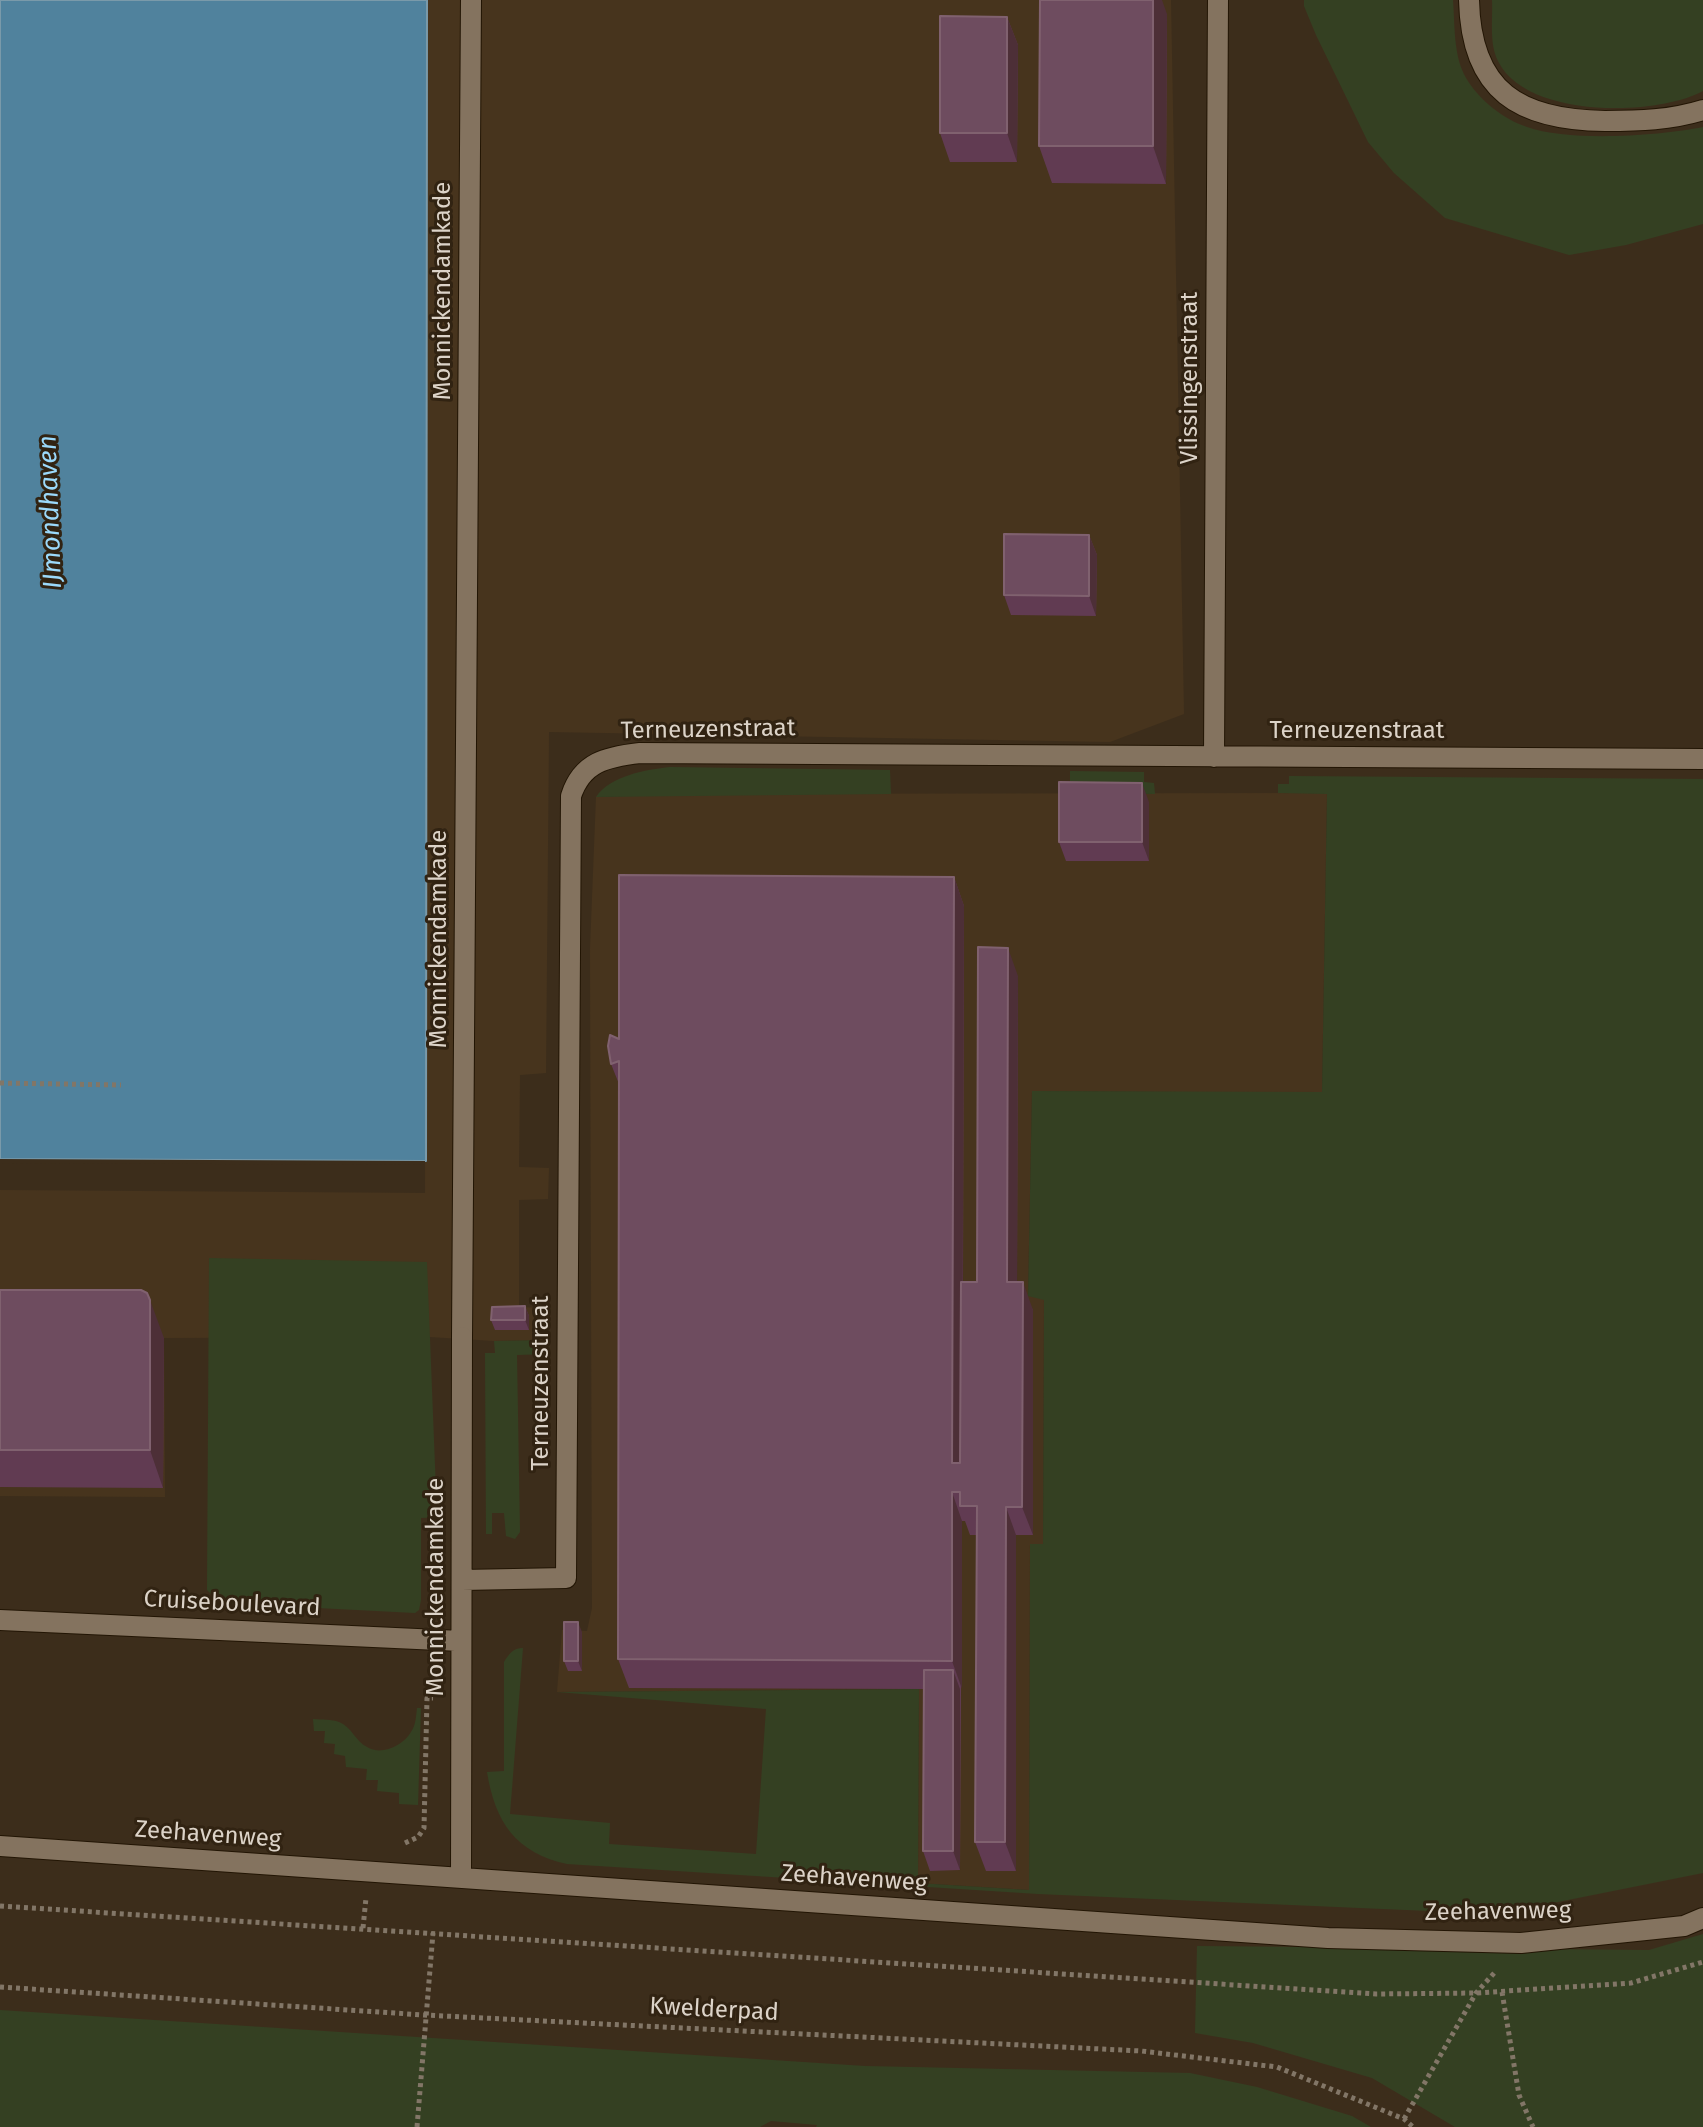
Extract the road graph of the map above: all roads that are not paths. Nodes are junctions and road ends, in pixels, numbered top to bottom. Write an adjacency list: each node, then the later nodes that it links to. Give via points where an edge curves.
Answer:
1 (471, 0): 7 (street, Monnickendamkade)
2 (1218, 0): 5 (street, Vlissingenstraat)
3 (1469, 0): 4 (street, via 1480,60 1499,89 1521,106 1571,120 1658,120)
4 (1703, 110)
5 (1214, 757): 6 (street, Terneuzenstraat); 7 (street, Terneuzenstraat, via 640,753 590,766 577,779 571,796 566,1578)
6 (1703, 759)
7 (462, 1580): 9 (street, Monnickendamkade)
8 (0, 1620): 9 (street, Cruiseboulevard)
9 (461, 1641): 11 (street, Monnickendamkade)
10 (0, 1846): 11 (street, Zeehavenweg)
11 (461, 1878): 12 (street, Zeehavenweg, via 1328,1938 1521,1943 1684,1926)
12 (1703, 1918)

